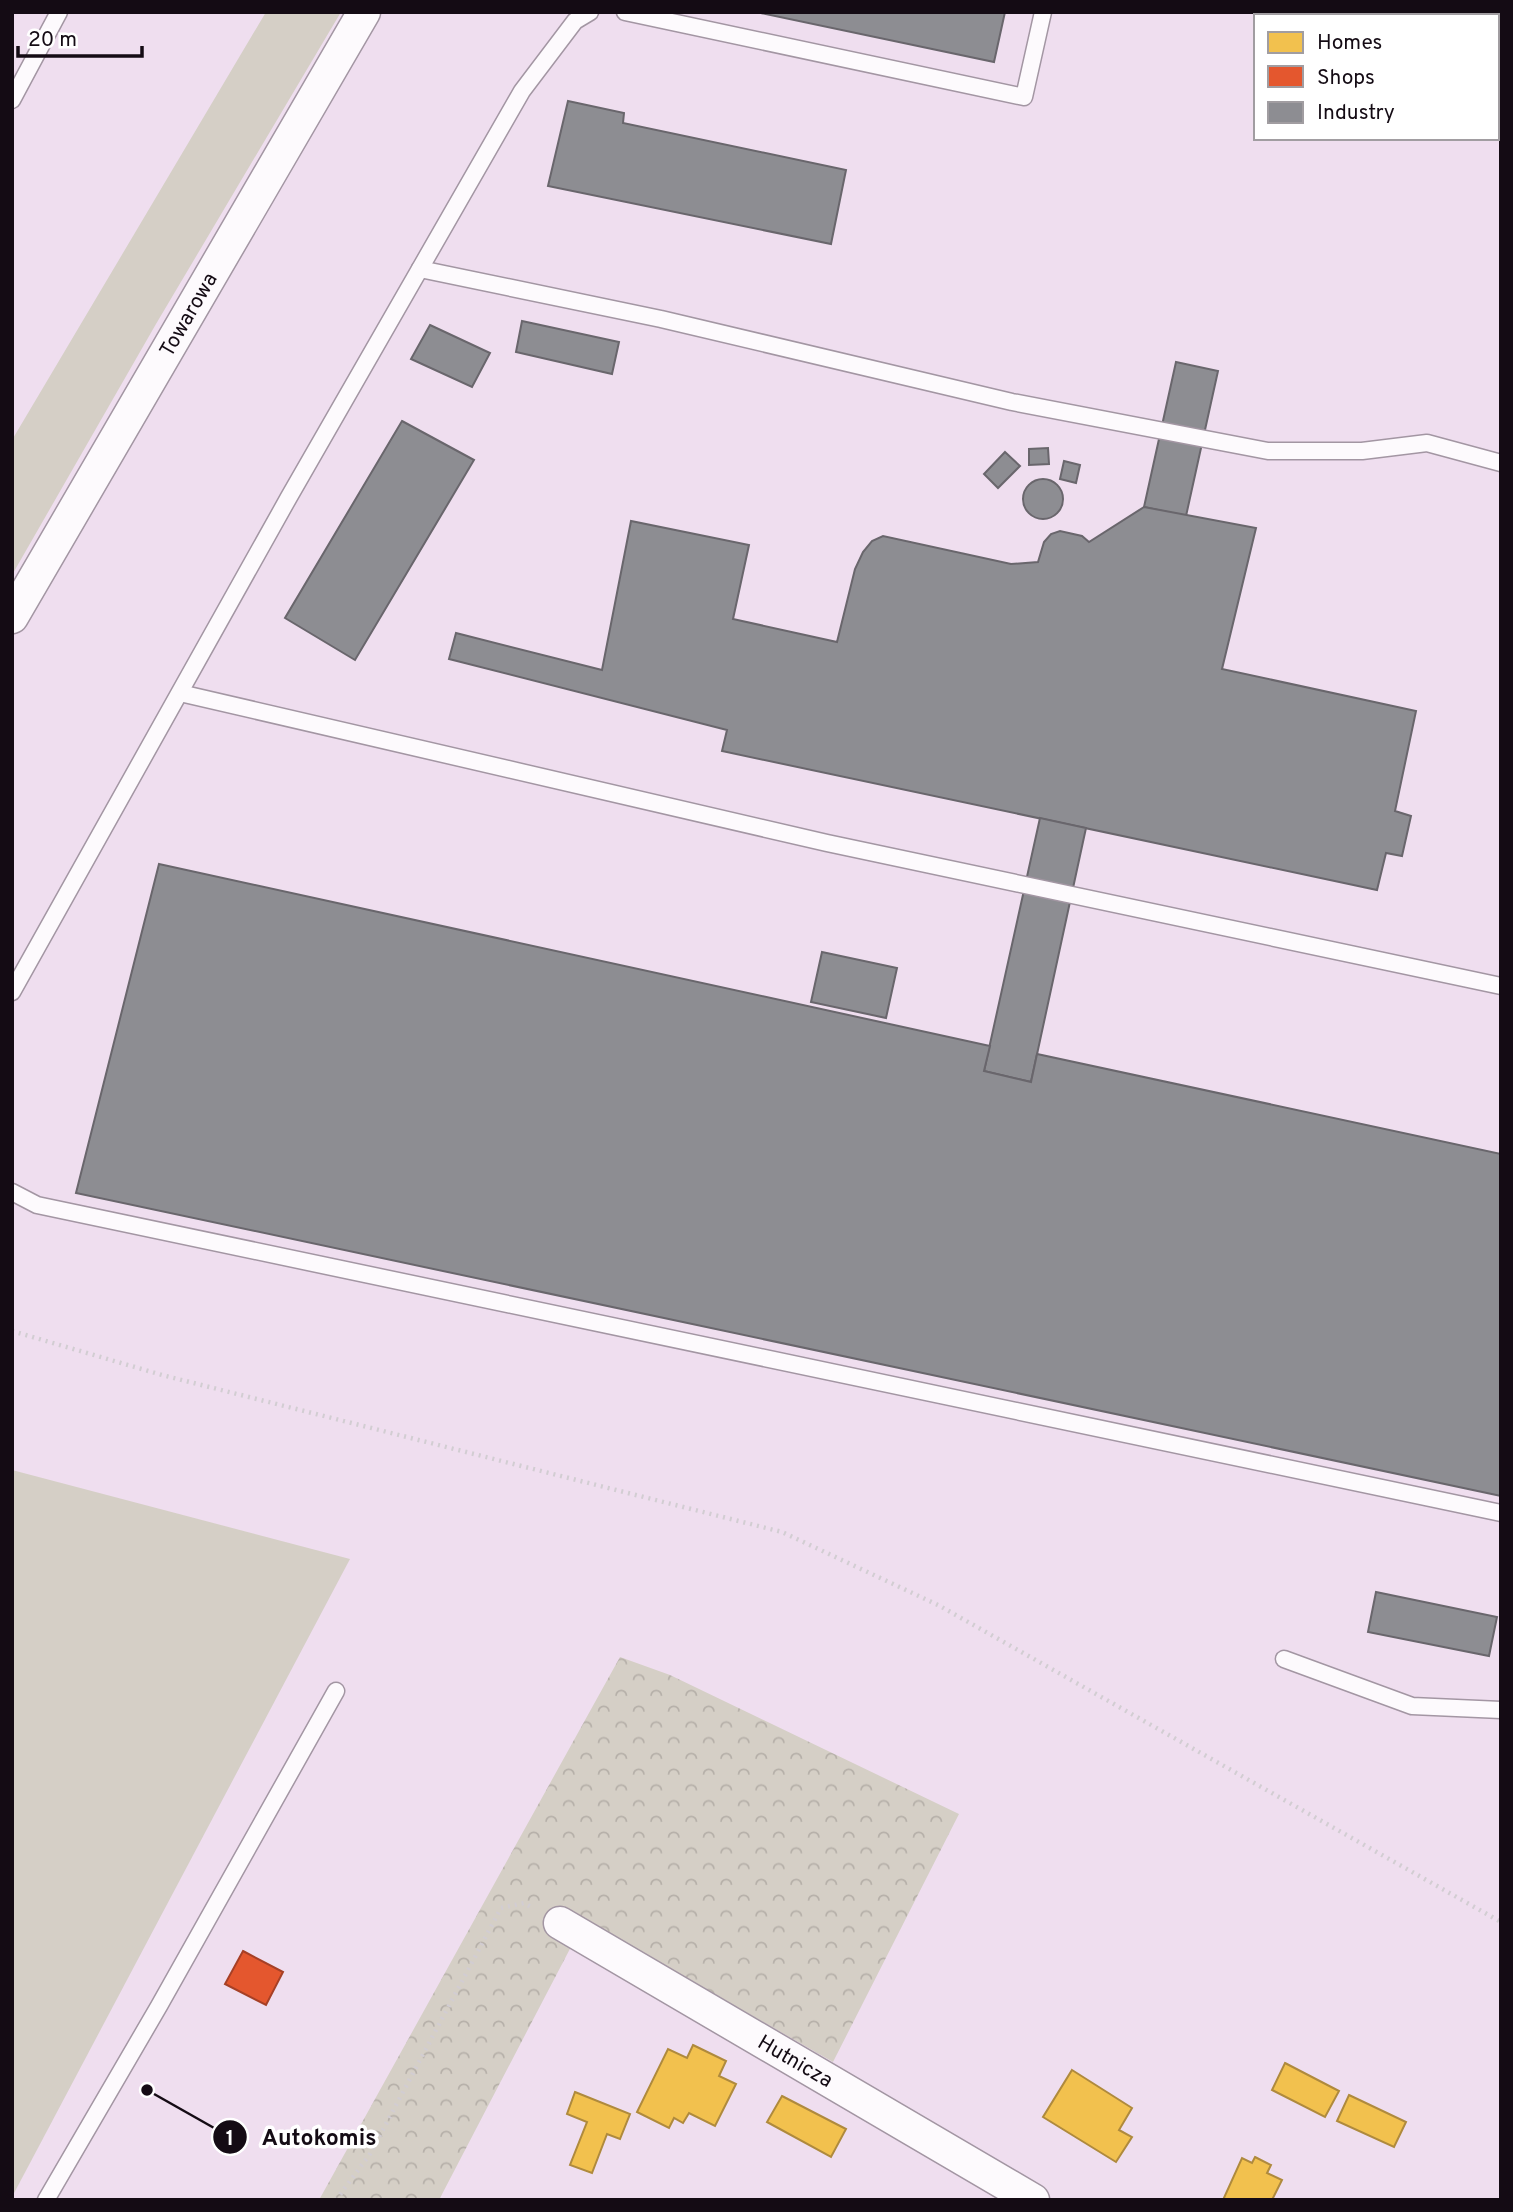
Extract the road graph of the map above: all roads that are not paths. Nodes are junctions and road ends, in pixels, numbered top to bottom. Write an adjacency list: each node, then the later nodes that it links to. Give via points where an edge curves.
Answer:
1 (59, 12): 6 (lane)
2 (364, 12): 9 (street, Towarowa)
3 (590, 12): 7 (lane, via 575,21 522,91)
4 (625, 12): 5 (lane, via 1024,97)
5 (1043, 12)
6 (12, 100)
7 (420, 269): 8 (lane, via 661,319 1012,401 1268,451 1362,451 1427,443); 10 (lane)
8 (1501, 463)
9 (12, 617)
10 (180, 693): 11 (lane, via 827,843); 12 (lane)
11 (1501, 986)
12 (12, 992)
13 (12, 1192): 14 (lane, via 50,1208)
14 (1501, 1513)
15 (1284, 1659): 17 (lane, via 1412,1706)
16 (336, 1691): 19 (lane)
17 (1501, 1710)
18 (560, 1923): 20 (street, Hutnicza)
19 (46, 2200)
20 (1033, 2200)

